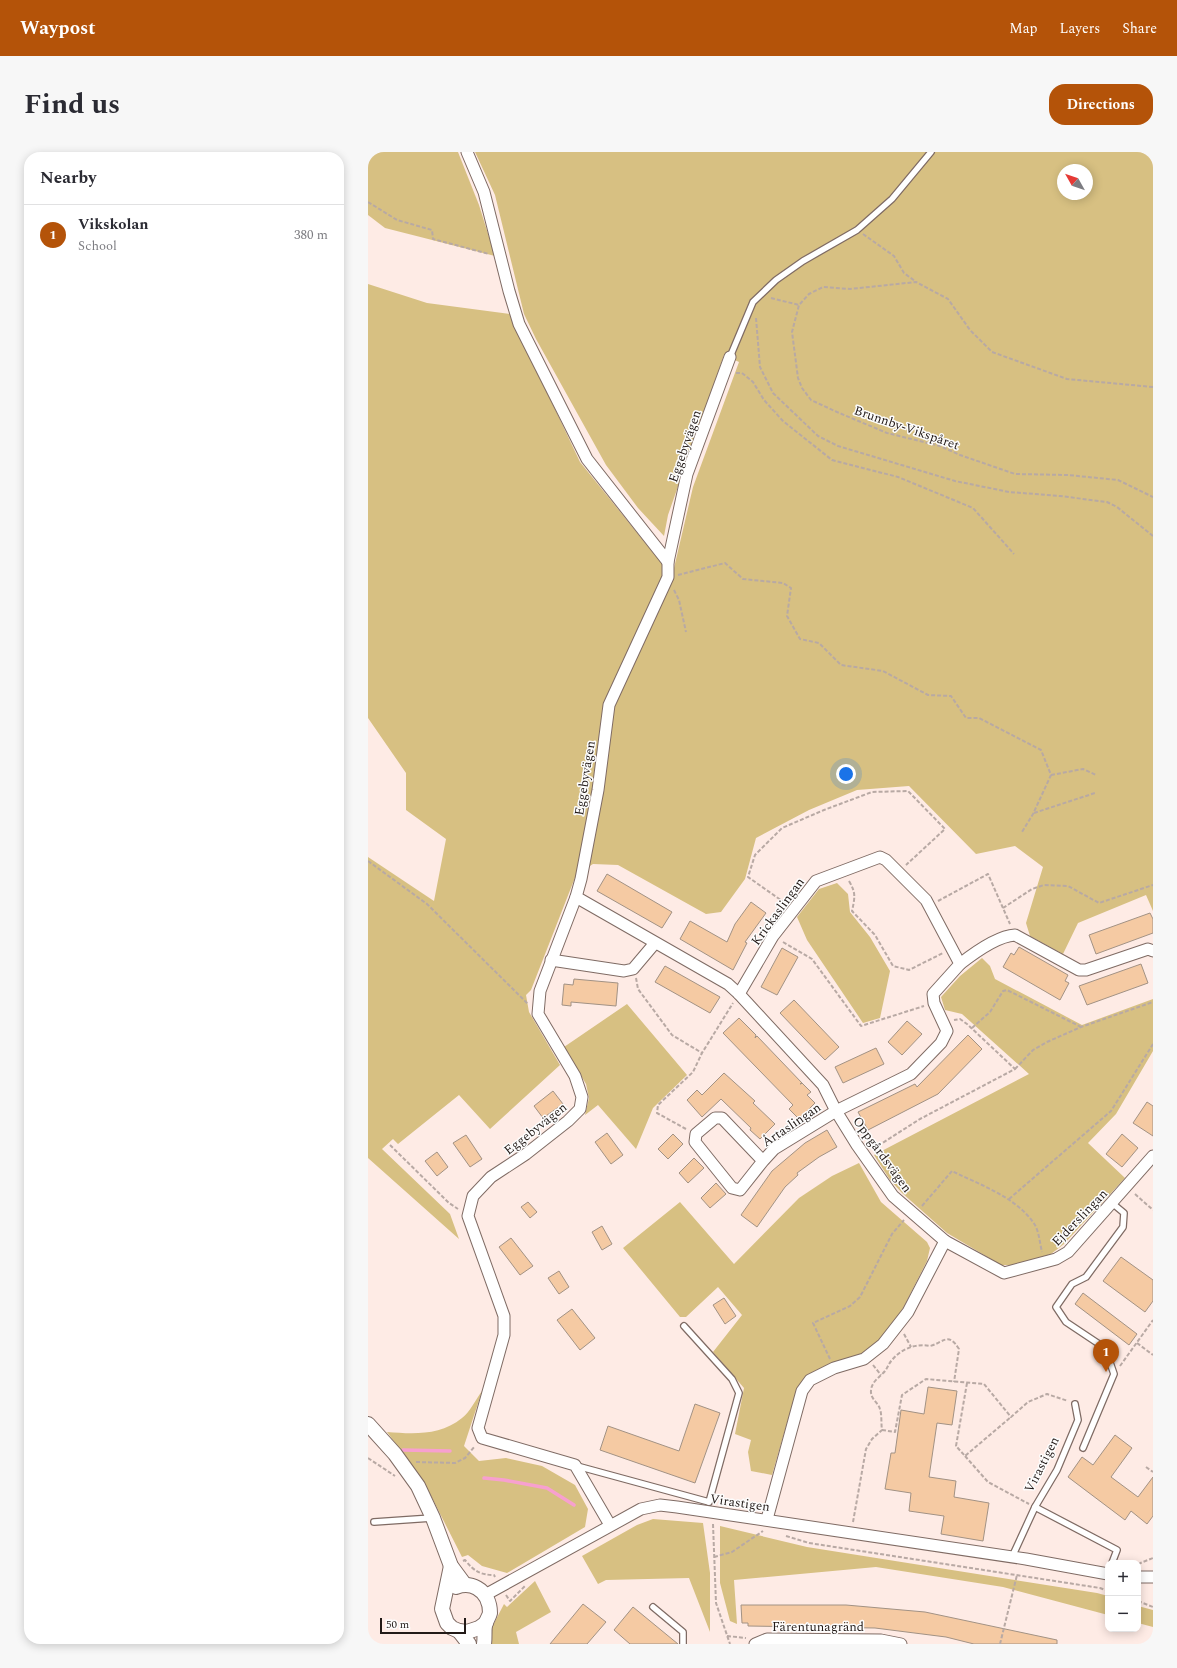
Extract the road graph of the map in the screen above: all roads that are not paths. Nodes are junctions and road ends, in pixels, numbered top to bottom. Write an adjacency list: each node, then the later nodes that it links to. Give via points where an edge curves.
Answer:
1 (467, 152): 4 (street, via 484,192 519,324 587,459)
2 (931, 152): 3 (lane, Eggebyvägen, via 892,199 857,230 802,261 776,280 753,302)
3 (730, 357): 4 (street, Eggebyvägen, via 687,474)
4 (668, 562): 5 (street, Eggebyvägen, via 668,577 609,705 598,790)
5 (576, 897): 6 (street, Oppgårdsvägen); 8 (street, Eggebyvägen)
6 (655, 943): 8 (street, via 633,969 624,971); 10 (street, Oppgårdsvägen, via 728,984)
7 (1153, 951): 9 (street, via 1148,949 1086,970 1079,970 1015,935 1007,936)
8 (551, 960): 19 (street, Eggebyvägen, via 540,991 538,1014 575,1076 582,1097 580,1110 526,1154 491,1178 473,1196 468,1216 504,1316 504,1335 478,1428)
9 (960, 964): 10 (street, Krickaslingan, via 930,906 899,872 880,857 816,881 773,936); 11 (street, via 933,994 934,1004 947,1031 941,1043 911,1074)
10 (740, 994): 11 (street, Oppgårdsvägen, via 823,1085)
11 (836, 1111): 13 (street, Årtaslingan, via 774,1149); 15 (street, Oppgårdsvägen, via 893,1196)
12 (1153, 1156): 14 (street, Ejderslingan)
13 (763, 1161): 13 (street, Årtaslingan, via 722,1118 714,1118 696,1134 695,1142 732,1188 740,1190)
14 (1112, 1203): 15 (street, Ejderslingan, via 1068,1252 1056,1259 1004,1273); 20 (lane, via 1124,1213 1123,1227 1086,1277 1072,1284 1056,1306 1066,1322 1105,1348 1114,1374)
15 (945, 1241): 26 (street, via 908,1312 883,1344 864,1358 834,1368 810,1380 802,1391)
16 (684, 1326): 23 (lane, Virastigen, via 732,1379 739,1393)
17 (1075, 1404): 22 (lane, Virastigen, via 1078,1420 1057,1470)
18 (368, 1424): 24 (street, via 395,1454 418,1486)
19 (482, 1438): 21 (street, Virastigen)
20 (1083, 1448)
21 (575, 1465): 23 (lane, Virastigen); 27 (street)
22 (1035, 1507): 28 (lane, Virastigen); 29 (lane, via 1116,1550)
23 (712, 1512): 26 (street, Virastigen); 27 (street, Virastigen, via 660,1505 641,1509)
24 (433, 1518): 25 (lane); 30 (street)
25 (374, 1522)
26 (766, 1524): 28 (street, Virastigen)
27 (610, 1525): 36 (street, Virastigen)
28 (1012, 1557): 31 (street, Virastigen)
29 (1113, 1560)
30 (451, 1566): 34 (street); 35 (street)
31 (1105, 1573)
32 (1141, 1577): 33 (street)
33 (1153, 1577)
34 (465, 1585): 35 (street, via 458,1586); 36 (street, via 473,1586)
35 (446, 1595): 39 (street, via 442,1609 443,1617 452,1628)
36 (486, 1596): 38 (street, via 490,1612)
37 (653, 1607): 44 (lane, via 683,1632)
38 (486, 1623): 39 (street, via 473,1631); 43 (street)
39 (459, 1631): 42 (street)
40 (753, 1642): 41 (street, Färentunagränd, via 767,1639)
41 (881, 1642): 45 (street, Färentunagränd)
42 (469, 1644)
43 (484, 1644)
44 (683, 1644)
45 (901, 1644)

